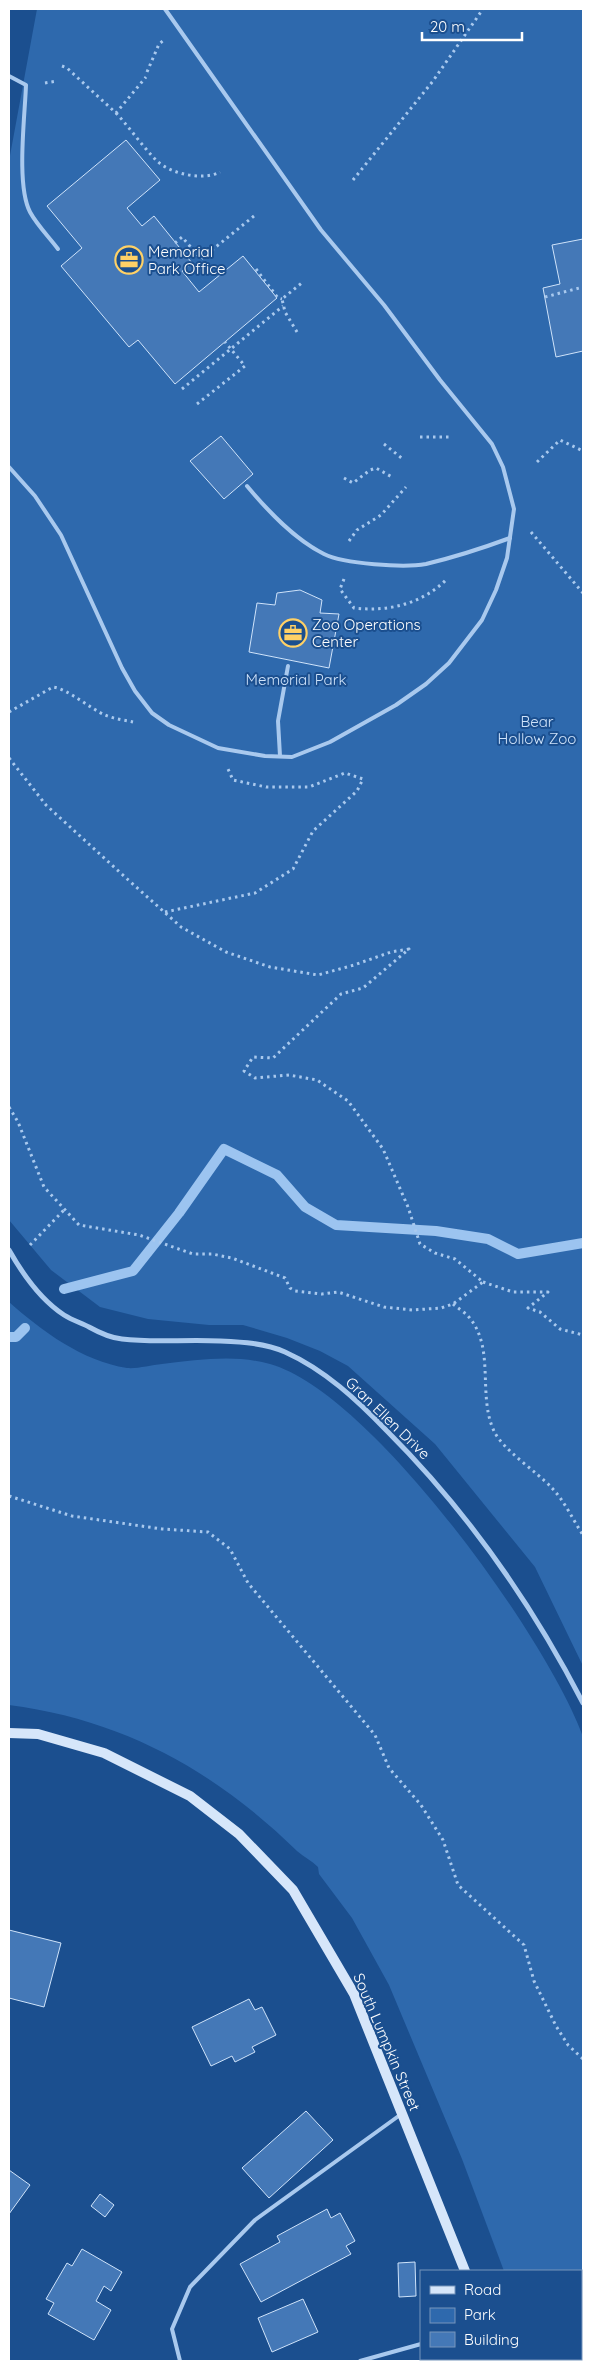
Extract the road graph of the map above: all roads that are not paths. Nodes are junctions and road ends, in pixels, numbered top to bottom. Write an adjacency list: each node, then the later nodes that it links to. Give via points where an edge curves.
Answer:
1 (165, 9): 6 (lane, via 321,230 492,444 503,467 514,508)
2 (9, 76): 3 (lane, via 26,85 24,186 30,211)
3 (58, 249)
4 (9, 467): 8 (lane, via 35,496 61,535 122,668 152,713 188,736 218,748)
5 (247, 486): 6 (lane, via 267,510 324,554 360,564 424,564)
6 (510, 538): 8 (lane, via 507,558 482,620 437,675 396,705 330,742 292,757)
7 (288, 666): 8 (lane, via 278,721)
8 (280, 756)
9 (9, 1250): 10 (street, Gran Ellen Drive, via 19,1268 63,1315 96,1331 120,1339 252,1343 284,1352 321,1372 364,1407 412,1456 468,1522 558,1654)
10 (583, 1703)
11 (9, 1733): 12 (main road, South Lumpkin Street, via 38,1734 104,1753 190,1796 239,1834 293,1890 354,1994)
12 (402, 2114): 13 (main road, South Lumpkin Street); 15 (lane, via 256,2220 190,2287 172,2329)
13 (465, 2270)
14 (420, 2344): 16 (lane)
15 (180, 2361)
16 (360, 2361)

